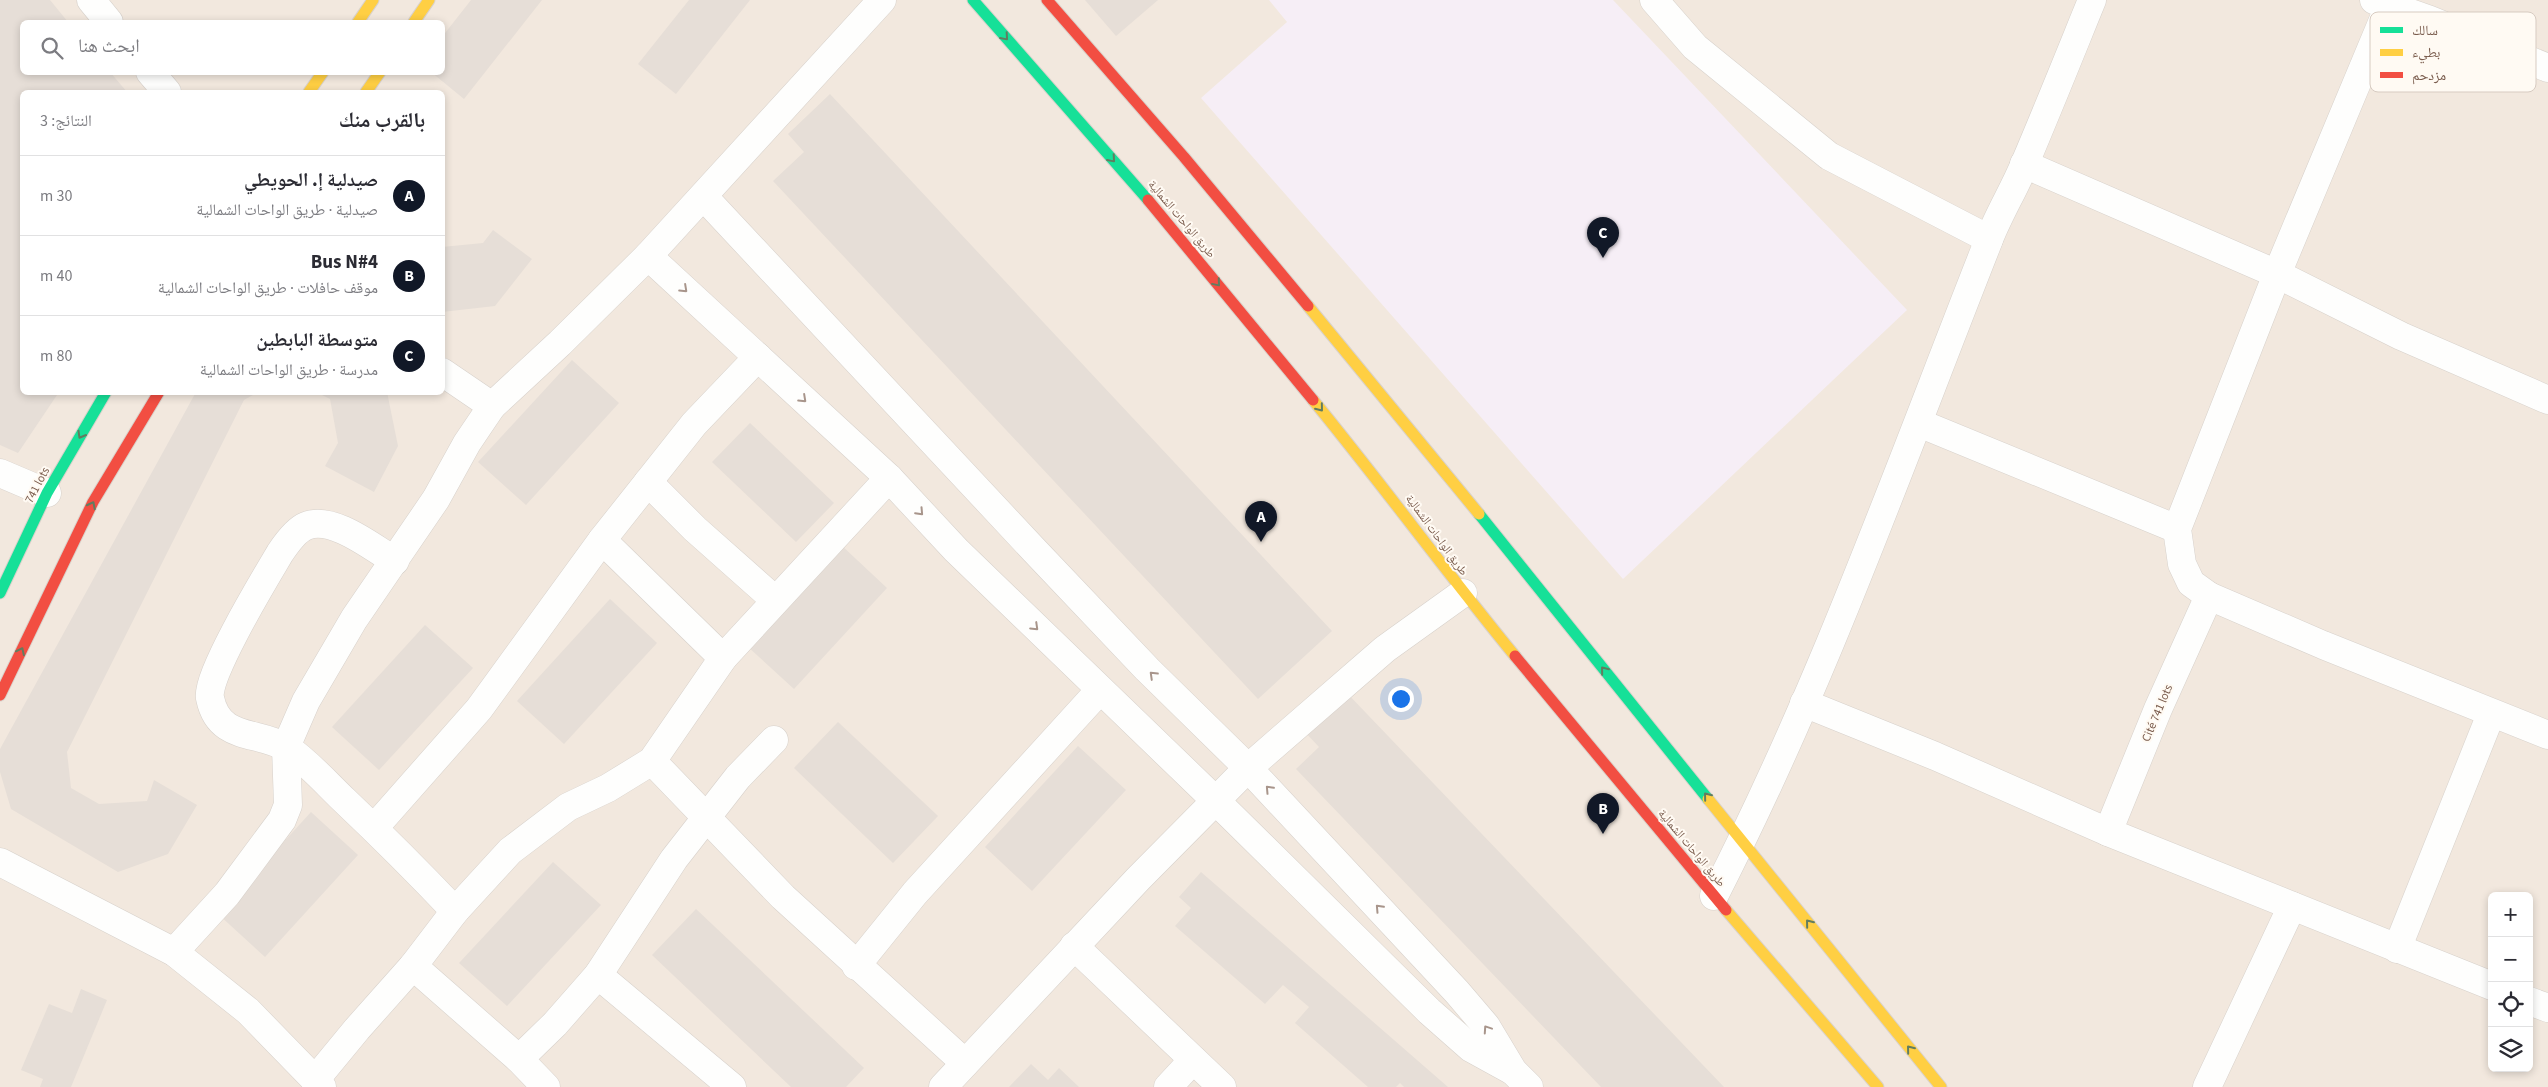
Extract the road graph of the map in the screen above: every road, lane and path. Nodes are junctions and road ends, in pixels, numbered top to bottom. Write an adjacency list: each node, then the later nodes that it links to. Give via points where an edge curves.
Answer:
1 (91, 0): 11 (street)
2 (373, 0): 12 (main road)
3 (429, 0): 13 (main road)
4 (882, 0): 24 (street)
5 (973, 0): 43 (main road, طريق الواحات الشمالية, one-way to 43, via 1129,177 1242,313 1377,477)
6 (1047, 0): 60 (main road, one-way to 6, via 1437,462 1184,157)
7 (1654, 0): 25 (street, via 1695,47 1829,156)
8 (2092, 0): 23 (street)
9 (2381, 3): 10 (street)
10 (2434, 10)
11 (107, 20)
12 (359, 20)
13 (415, 20)
14 (2370, 32): 27 (street)
15 (2536, 62): 16 (street)
16 (2548, 68)
17 (153, 75): 20 (street)
18 (321, 75): 21 (main road)
19 (378, 75): 22 (main road)
20 (165, 90)
21 (310, 90)
22 (367, 90)
23 (2024, 164): 25 (street); 27 (street)
24 (704, 197): 26 (street); 55 (street, one-way to 24, via 1121,641)
25 (1989, 239): 34 (street)
26 (648, 256): 28 (street, one-way to 28); 33 (street)
27 (2277, 274): 32 (street, via 2400,336); 39 (street)
28 (758, 357): 36 (street, one-way to 36); 37 (street, via 694,424)
29 (445, 374): 33 (street)
30 (104, 395): 38 (main road, 741 lots, one-way to 38)
31 (157, 395): 48 (main road, one-way to 31, via 92,504)
32 (2548, 400)
33 (492, 406): 41 (street)
34 (1919, 424): 39 (street); 49 (street)
35 (0, 473): 38 (street)
36 (889, 478): 45 (street); 47 (street, one-way to 47, via 956,550)
37 (648, 482): 40 (street); 45 (street)
38 (47, 493): 42 (main road, 741 lots)
39 (2177, 529): 44 (street, via 2182,564 2191,582)
40 (602, 540): 46 (street); 58 (street, via 479,709)
41 (395, 561): 53 (street, via 354,619 306,701); 53 (street, via 340,528 306,526 286,543 246,608 218,668 209,696 217,719 240,733)
42 (0, 593)
43 (1463, 593): 55 (street, via 1385,649); 62 (main road, طريق الواحات الشمالية)
44 (2209, 596): 50 (street); 59 (street, Cité 741 lots)
45 (775, 600): 46 (street)
46 (723, 658): 54 (street)
47 (1100, 690): 56 (street); 69 (street, via 915,893)
48 (0, 695)
49 (1804, 703): 59 (street); 60 (street)
50 (2491, 714): 51 (street); 66 (street)
51 (2548, 735)
52 (774, 740): 57 (street, via 738,777)
53 (286, 747): 58 (street); 67 (street, via 288,805 282,820 227,894)
54 (652, 761): 57 (street); 64 (street, via 608,788 568,807 541,826 510,851)
55 (1248, 768): 56 (street); 77 (street, one-way to 55, via 1486,1026 1458,992)
56 (1215, 800): 65 (street); 77 (street, via 1429,1011 1471,1048)
57 (707, 816): 69 (street, via 783,897); 70 (street, via 674,859)
58 (374, 828): 64 (street)
59 (2108, 832): 63 (street)
60 (1743, 840): 62 (street); 85 (main road, one-way to 60)
61 (0, 862): 67 (street)
62 (1714, 896): 84 (main road, طريق الواحات الشمالية)
63 (2292, 906): 66 (street); 86 (street)
64 (455, 911): 68 (street)
65 (1074, 946): 75 (street); 76 (street)
66 (2397, 949): 71 (street)
67 (174, 952): 78 (street, via 248,1011)
68 (413, 966): 74 (street); 78 (street, via 357,1029)
69 (856, 966): 76 (street)
70 (598, 975): 74 (street); 80 (street)
71 (2488, 984)
72 (2533, 1002): 73 (street)
73 (2548, 1008)
74 (519, 1059): 79 (street)
75 (1193, 1060): 82 (street); 83 (street)
76 (965, 1063): 81 (street)
77 (1521, 1079)
78 (319, 1084)
79 (546, 1087)
80 (732, 1087)
81 (943, 1087)
82 (1168, 1087)
83 (1222, 1087)
84 (1878, 1087)
85 (1941, 1087)
86 (2208, 1087)

